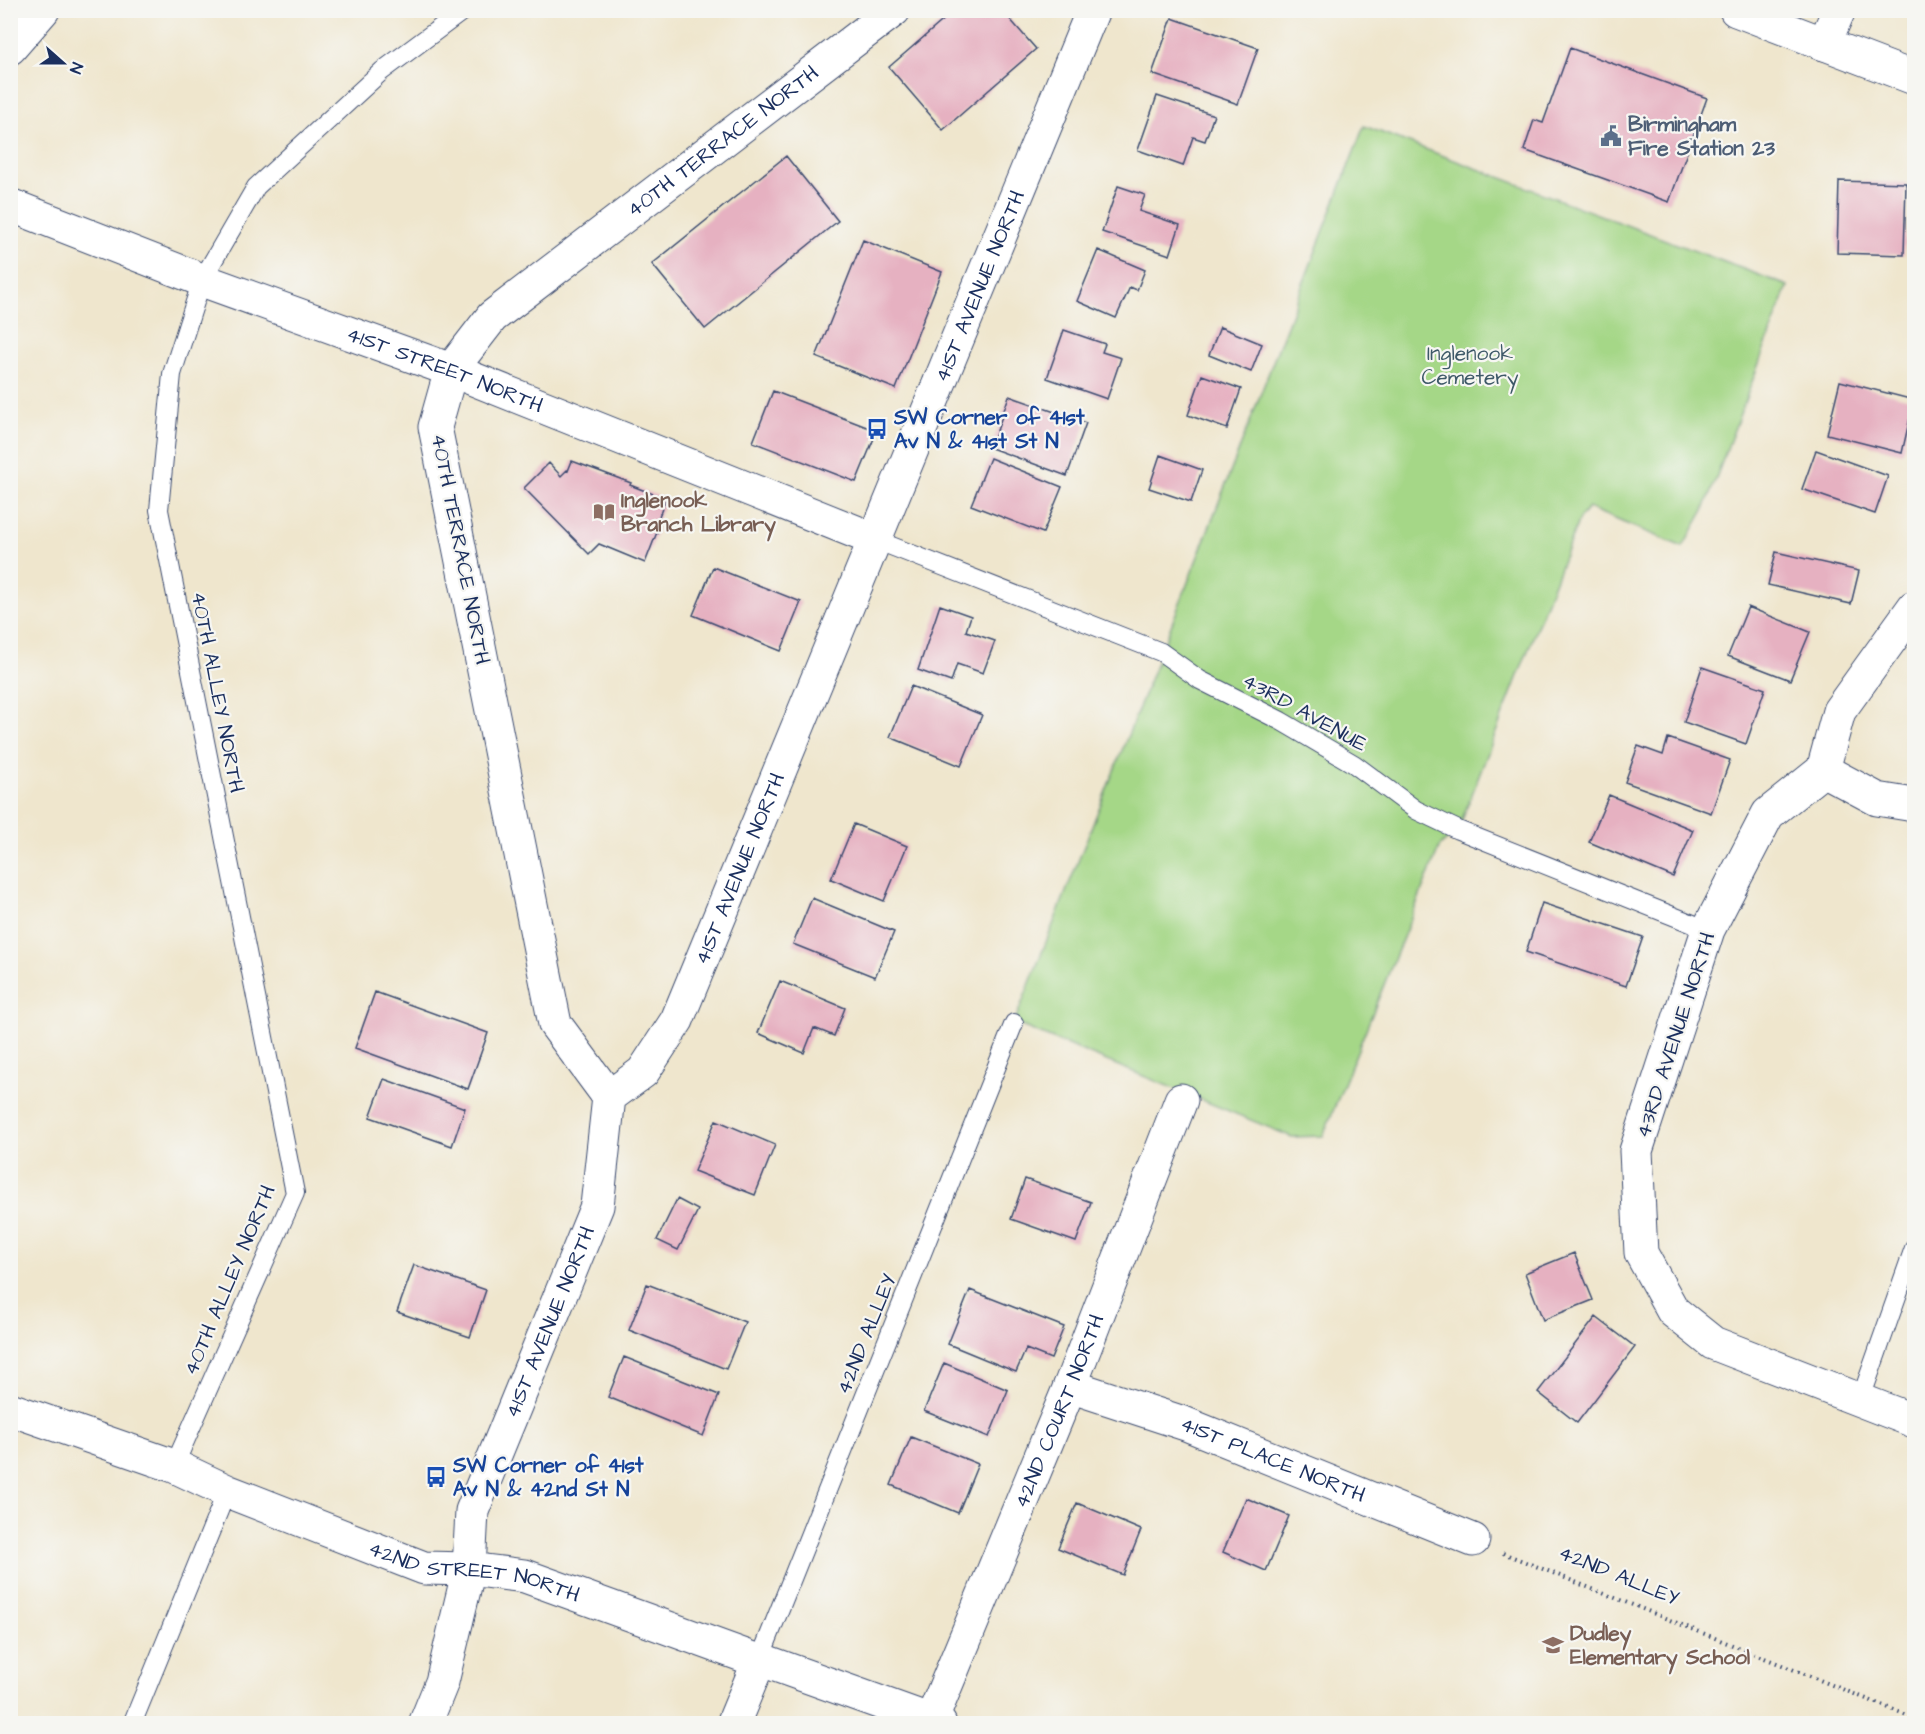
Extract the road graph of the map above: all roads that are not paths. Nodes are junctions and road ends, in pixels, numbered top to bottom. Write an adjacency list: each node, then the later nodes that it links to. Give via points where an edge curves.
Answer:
1 (43, 10): 8 (street)
2 (464, 10): 11 (lane, 40TH ALLEY NORTH, via 382,71 256,188)
3 (894, 10): 12 (street, 40TH TERRACE NORTH, via 492,317)
4 (1093, 10): 13 (street, 41ST AVENUE NORTH)
5 (1736, 10): 7 (street)
6 (1839, 10): 7 (street)
7 (1824, 44): 9 (street)
8 (10, 48)
9 (1914, 78)
10 (10, 205): 11 (street, 41ST STREET NORTH)
11 (202, 280): 12 (street, 41ST STREET NORTH); 26 (lane, 40TH ALLEY NORTH, via 172,374 159,510 294,1193)
12 (451, 370): 13 (street, 41ST STREET NORTH); 19 (street, 40TH TERRACE NORTH, via 435,426 555,1023)
13 (876, 540): 17 (lane, 43RD AVENUE, via 1161,652 1200,680 1354,764 1416,810); 19 (street, 41ST AVENUE NORTH, via 677,1020 643,1072)
14 (1914, 608): 15 (street, via 1839,711)
15 (1823, 770): 16 (street, via 1877,799); 17 (street, 43RD AVENUE NORTH, via 1768,814)
16 (1914, 805)
17 (1708, 930): 23 (street, 43RD AVENUE NORTH, via 1636,1151 1641,1253 1673,1311 1713,1343)
18 (1014, 1023): 30 (lane, 42ND ALLEY)
19 (609, 1097): 29 (street, 41ST AVENUE NORTH, via 597,1206 472,1511)
20 (1181, 1100): 22 (street, 42ND COURT NORTH)
21 (1914, 1248): 23 (lane)
22 (1070, 1386): 28 (street, 41ST PLACE NORTH, via 1186,1424); 31 (street, 42ND COURT NORTH)
23 (1860, 1401): 25 (street)
24 (10, 1408): 26 (street, 42ND STREET NORTH)
25 (1914, 1421)
26 (174, 1466): 27 (street, 42ND STREET NORTH)
27 (227, 1491): 29 (street, 42ND STREET NORTH, via 424,1568); 32 (lane)
28 (1473, 1540)
29 (469, 1569): 30 (street, 42ND STREET NORTH, via 525,1576); 33 (street, 41ST AVENUE NORTH, via 442,1682)
30 (759, 1661): 31 (street, 42ND STREET NORTH); 34 (street)
31 (936, 1721)
32 (132, 1724)
33 (425, 1724)
34 (733, 1724)

